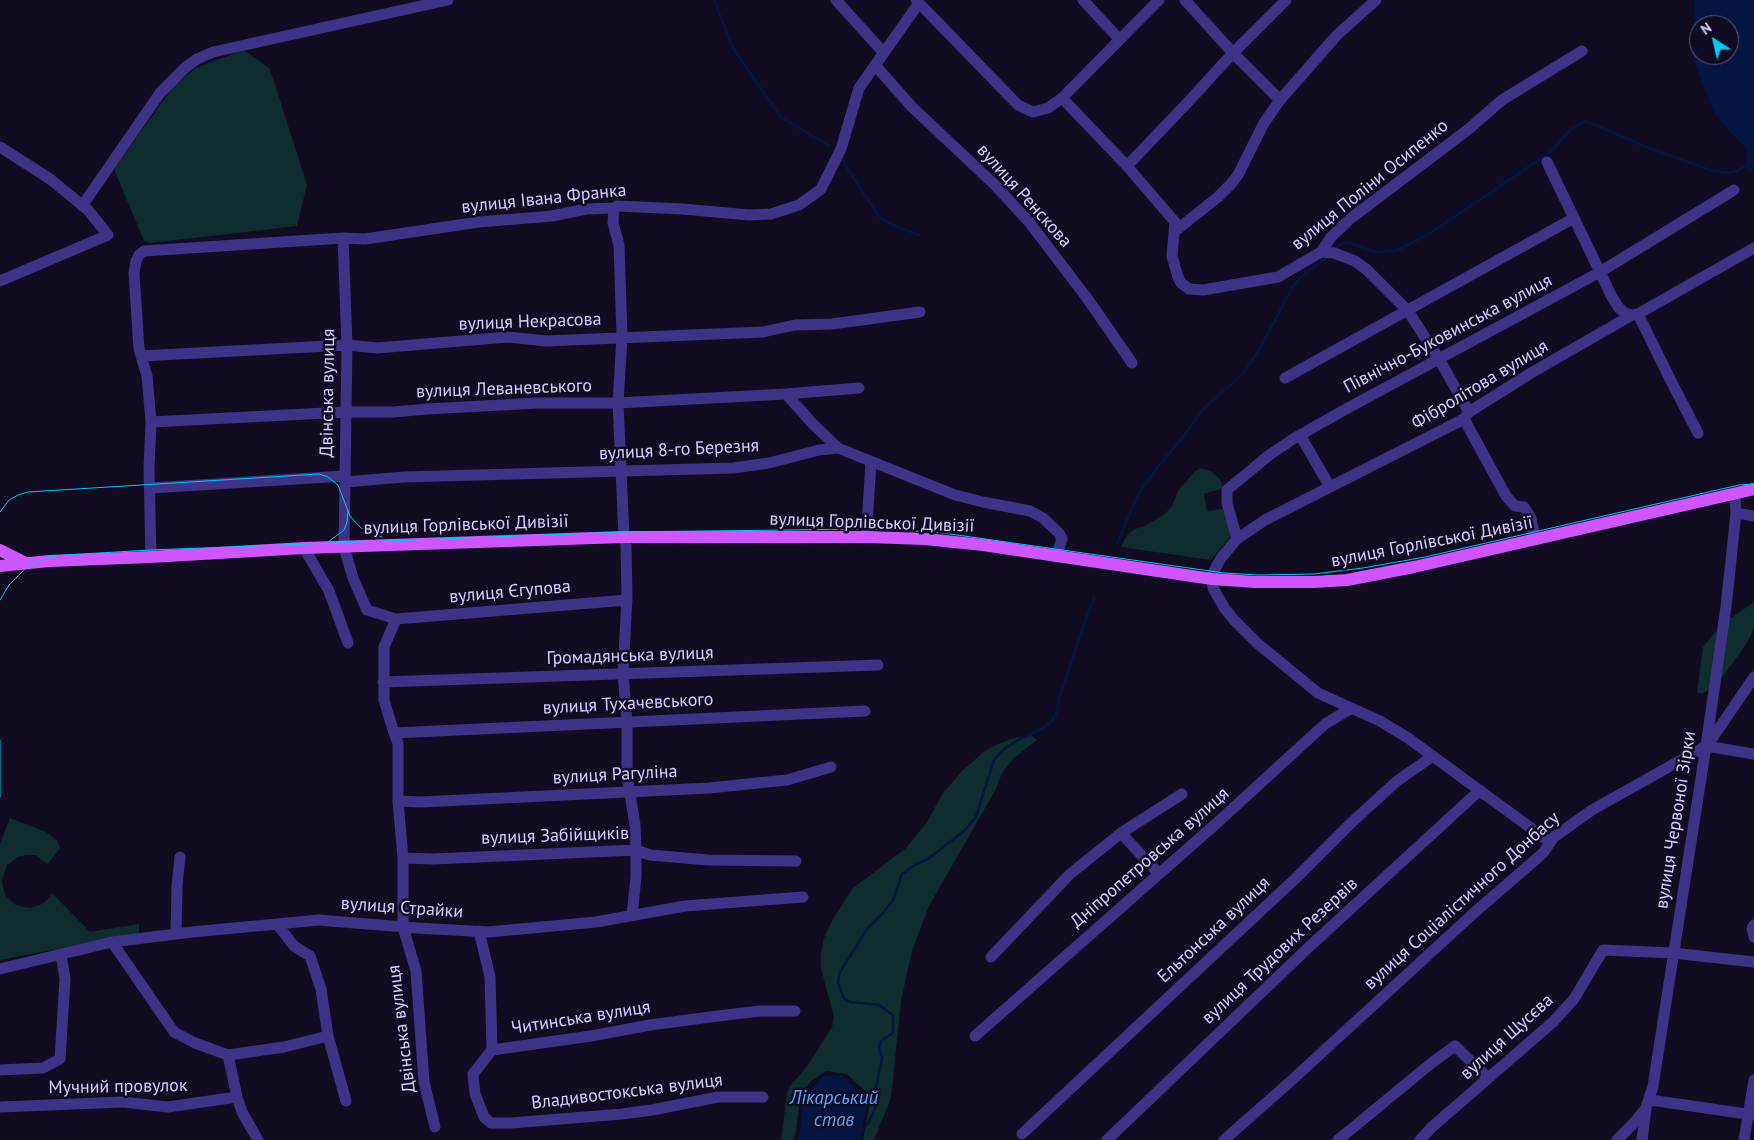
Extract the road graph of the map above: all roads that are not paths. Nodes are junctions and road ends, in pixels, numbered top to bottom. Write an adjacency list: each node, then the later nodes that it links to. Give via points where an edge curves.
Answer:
1 (448, 0): 20 (street, via 213,52 198,59 166,86)
2 (836, 0): 11 (street)
3 (1083, 0): 9 (street)
4 (1159, 0): 9 (street)
5 (1185, 0): 12 (street)
6 (1286, 0): 12 (street)
7 (1376, 0): 15 (street, via 1337,35)
8 (917, 2): 11 (street, вулиця Івана Франка); 14 (street, via 1025,110 1040,111)
9 (1119, 39): 14 (street)
10 (1582, 50): 26 (street, вулиця Поліни Осипенко, via 1502,100 1350,219 1331,237)
11 (883, 52): 13 (street, вулиця Івана Франка)
12 (1233, 53): 15 (street); 18 (street)
13 (874, 65): 21 (street, вулиця Івана Франка, via 860,88 841,149 820,189 799,205 771,214 748,215 683,209); 36 (street, вулиця Ренскова, via 1029,222)
14 (1062, 98): 18 (street, вулиця Поліни Осипенко)
15 (1280, 100): 23 (street, via 1231,184)
16 (0, 147): 20 (street, via 50,179)
17 (1547, 162): 22 (street)
18 (1127, 166): 23 (street, вулиця Поліни Осипенко, via 1175,222)
19 (1734, 190): 27 (street, Північно-Буковинська вулиця)
20 (82, 206): 28 (street, via 108,235)
21 (614, 208): 24 (street, вулиця Івана Франка, via 479,222 365,239); 32 (street, via 613,223 619,245)
22 (1574, 218): 27 (street); 29 (street)
23 (1174, 232): 26 (street, вулиця Поліни Осипенко, via 1174,267 1181,283 1189,289 1203,290 1278,277)
24 (343, 238): 33 (street, Двінська вулиця); 34 (street, вулиця Івана Франка, via 144,251 136,261 134,273)
25 (1754, 248): 31 (street, Фібролітова вулиця)
26 (1327, 252): 29 (street, via 1355,261)
27 (1600, 272): 31 (street, via 1619,308 1625,313); 35 (street, Північно-Буковинська вулиця)
28 (0, 281)
29 (1408, 310): 35 (street); 37 (street)
30 (920, 312): 32 (street, вулиця Некрасова, via 832,324 795,325 763,332)
31 (1635, 314): 42 (street, Фібролітова вулиця, via 1531,373); 44 (street)
32 (622, 337): 33 (street, вулиця Некрасова, via 546,341 508,337 377,348); 40 (street)
33 (347, 345): 34 (street, вулиця Некрасова); 41 (street, Двінська вулиця)
34 (141, 356): 43 (street, via 147,376)
35 (1439, 359): 42 (street); 45 (street, Північно-Буковинська вулиця)
36 (1132, 363)
37 (1285, 378)
38 (859, 388): 39 (street, вулиця Леваневського)
39 (786, 394): 40 (street, вулиця Леваневського); 46 (street)
40 (618, 403): 41 (street, вулиця Леваневського, via 538,403); 48 (street)
41 (345, 412): 43 (street, вулиця Леваневського); 49 (street, Двінська вулиця)
42 (1466, 416): 50 (street, Фібролітова вулиця); 59 (street, via 1506,496 1515,506 1524,507 1531,518)
43 (151, 422): 51 (street)
44 (1698, 433)
45 (1300, 435): 50 (street); 58 (street, Північно-Буковинська вулиця, via 1227,490 1227,503)
46 (838, 448): 47 (street); 48 (street, вулиця 8-го Березня, via 733,468)
47 (871, 462): 57 (street); 64 (street, via 955,495 1038,515 1062,539)
48 (622, 470): 49 (street, вулиця 8-го Березня); 56 (street)
49 (345, 479): 51 (street, вулиця 8-го Березня); 60 (street, Двінська вулиця)
50 (1330, 487): 58 (street, Фібролітова вулиця, via 1265,520)
51 (150, 488): 63 (street)
52 (1754, 488): 53 (main road, вулиця Горлівської Дивізії)
53 (1735, 494): 54 (street, вулиця Червоної Зірки); 59 (main road, вулиця Горлівської Дивізії)
54 (1736, 513): 55 (street); 79 (street, вулиця Червоної Зірки)
55 (1754, 516)
56 (624, 537): 57 (main road, вулиця Горлівської Дивізії); 60 (main road, вулиця Горлівської Дивізії); 68 (street)
57 (868, 537): 64 (main road, вулиця Горлівської Дивізії, via 973,544)
58 (1238, 539): 67 (street, Фібролітова вулиця, via 1221,558)
59 (1535, 540): 67 (main road, вулиця Горлівської Дивізії, via 1347,580 1282,583)
60 (344, 547): 61 (main road, вулиця Горлівської Дивізії); 69 (street, Двінська вулиця, via 367,610)
61 (304, 548): 63 (main road, вулиця Горлівської Дивізії); 70 (street, via 329,591)
62 (0, 550): 65 (main road)
63 (151, 557): 65 (main road, вулиця Горлівської Дивізії)
64 (1056, 557): 67 (main road, вулиця Горлівської Дивізії)
65 (26, 563): 66 (main road, вулиця Горлівської Дивізії)
66 (0, 566)
67 (1212, 579): 75 (street, via 1213,588 1225,609 1257,643 1318,693)
68 (627, 600): 69 (street, вулиця Єгупова); 72 (street)
69 (396, 619): 74 (street, Двінська вулиця, via 384,648)
70 (348, 643)
71 (878, 665): 72 (street, Громадянська вулиця)
72 (623, 673): 74 (street, Громадянська вулиця); 77 (street)
73 (1754, 677): 79 (street)
74 (383, 682): 78 (street, Двінська вулиця, via 384,700)
75 (1350, 709): 81 (street, via 1380,721); 93 (street, Дніпропетровська вулиця, via 1325,724)
76 (865, 710): 77 (street, вулиця Тухачевського)
77 (627, 722): 78 (street, вулиця Тухачевського); 84 (street)
78 (394, 733): 86 (street, Двінська вулиця, via 398,743)
79 (1706, 746): 80 (street); 88 (street, вулиця Соціалістичного Донбасу, via 1592,810); 103 (street, вулиця Червоної Зірки)
80 (1754, 754)
81 (1433, 756): 83 (street); 123 (street, Ельтонська вулиця, via 1397,781 1356,818)
82 (831, 767): 84 (street, вулиця Рагуліна, via 766,783)
83 (1480, 790): 88 (street); 125 (street, вулиця Трудових Резервів, via 1309,947)
84 (630, 793): 86 (street, вулиця Рагуліна); 89 (street)
85 (1182, 794): 87 (street)
86 (398, 801): 91 (street, Двінська вулиця)
87 (1121, 833): 93 (street); 105 (street, via 1070,874)
88 (1550, 842): 126 (street, вулиця Соціалістичного Донбасу, via 1542,853)
89 (636, 850): 91 (street, вулиця Забійщиків); 92 (street, вулиця Забійщиків, via 650,855 708,860); 95 (street)
90 (180, 857): 100 (street)
91 (403, 858): 98 (street, Двінська вулиця)
92 (796, 861)
93 (1159, 874): 110 (street, Дніпропетровська вулиця)
94 (804, 897): 95 (street, вулиця Страйки, via 685,906)
95 (632, 915): 99 (street, вулиця Страйки, via 596,922)
96 (276, 924): 98 (street, вулиця Страйки, via 318,920); 100 (street, вулиця Страйки); 109 (street, via 294,946 310,956 321,989)
97 (1754, 925): 101 (street)
98 (404, 927): 99 (street, вулиця Страйки); 122 (street, Двінська вулиця, via 416,971 424,1082)
99 (479, 931): 111 (street, Читинська вулиця, via 490,978)
100 (176, 934): 102 (street, вулиця Страйки)
101 (1754, 937)
102 (112, 942): 104 (street, вулиця Страйки); 112 (street, via 174,1032)
103 (1673, 953): 106 (street); 114 (street, вулиця Щусєва, via 1603,950 1564,1011); 119 (street, вулиця Червоної Зірки)
104 (61, 955): 107 (street, вулиця Страйки); 113 (street, via 64,979 60,1060 43,1068)
105 (991, 957)
106 (1754, 962)
107 (0, 968)
108 (795, 1011): 111 (street, Читинська вулиця, via 718,1016)
109 (328, 1036): 112 (street, via 284,1047); 118 (street)
110 (975, 1036)
111 (492, 1050): 117 (street, Владивостокська вулиця, via 473,1074 474,1094 491,1123 622,1114 718,1097)
112 (228, 1055): 116 (street)
113 (0, 1070)
114 (1488, 1078): 127 (street, via 1455,1046); 128 (street, вулиця Щусєва)
115 (1754, 1080): 121 (street)
116 (237, 1097): 120 (street, Мучний провулок, via 168,1107 123,1102); 124 (street)
117 (763, 1097)
118 (346, 1101)
119 (1648, 1104): 121 (street); 129 (street, вулиця Червоної Зірки); 130 (street)
120 (0, 1107)
121 (1751, 1115): 131 (street)
122 (435, 1127)
123 (1022, 1134)
124 (258, 1140)
125 (1107, 1140)
126 (1224, 1140)
127 (1338, 1140)
128 (1420, 1140)
129 (1617, 1140)
130 (1642, 1140)
131 (1744, 1140)

